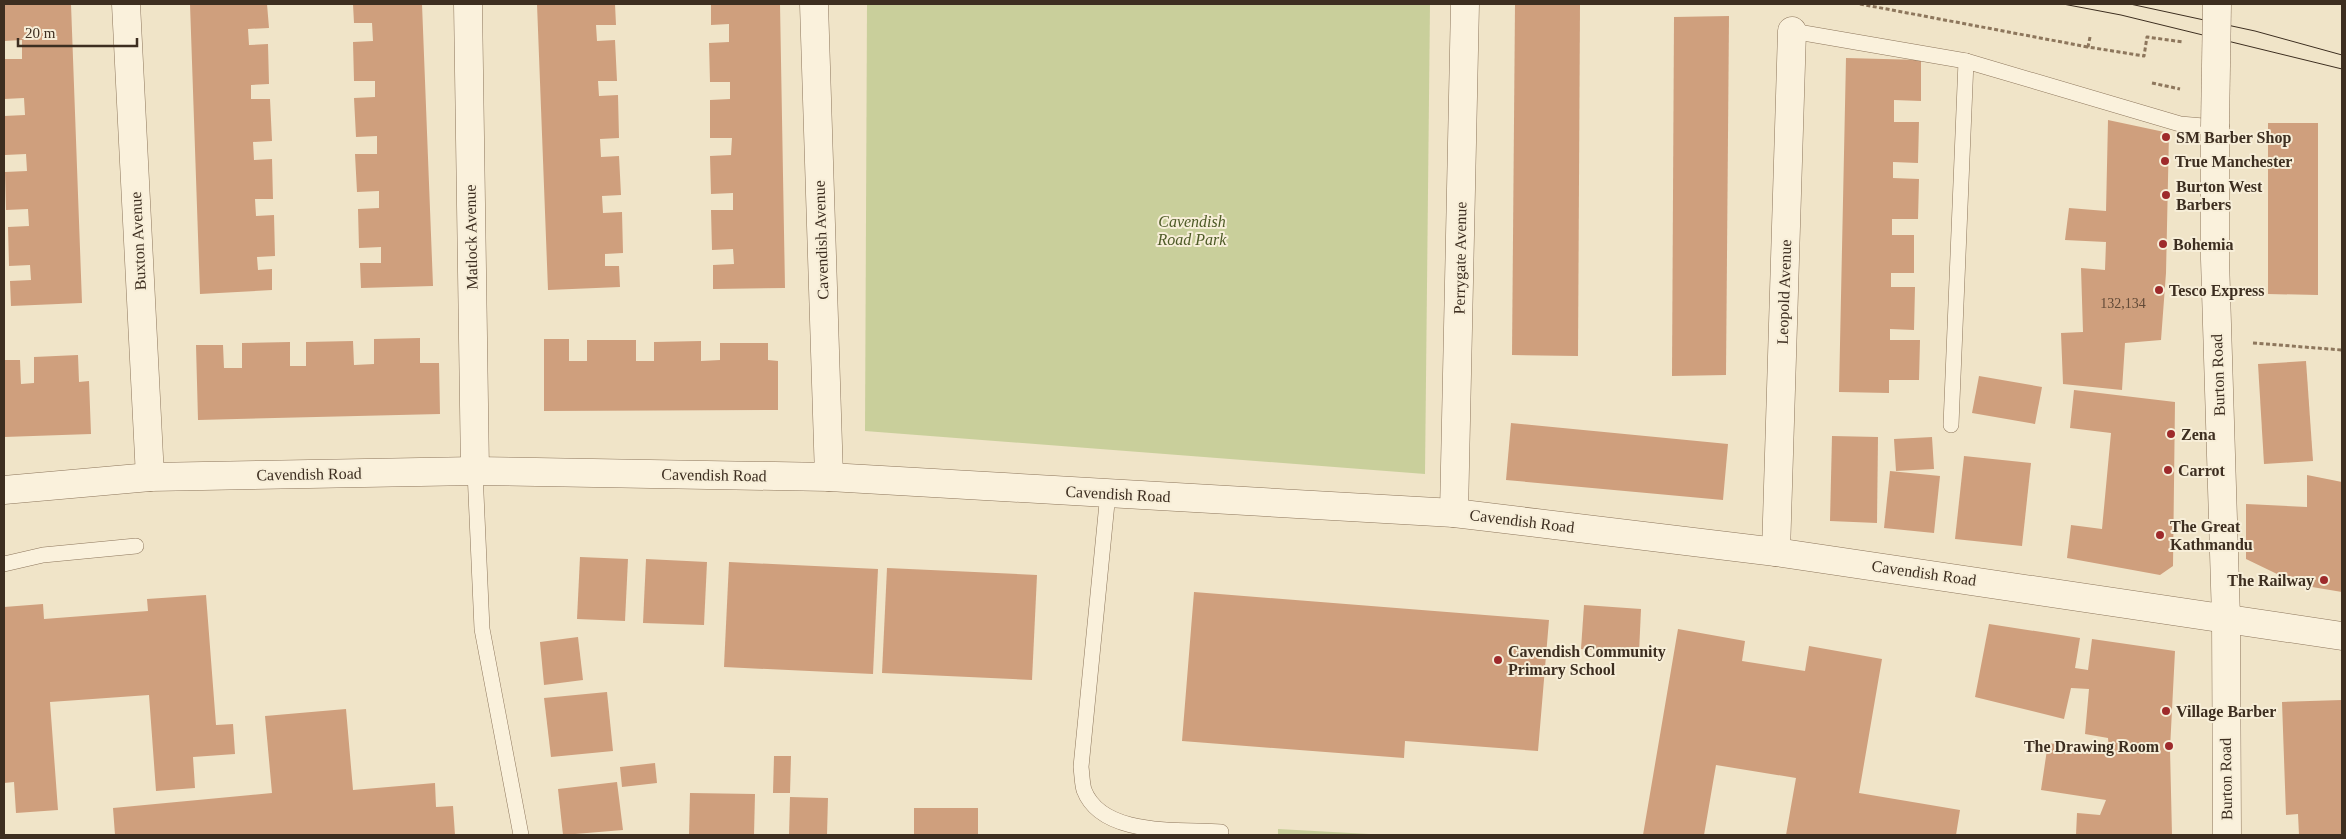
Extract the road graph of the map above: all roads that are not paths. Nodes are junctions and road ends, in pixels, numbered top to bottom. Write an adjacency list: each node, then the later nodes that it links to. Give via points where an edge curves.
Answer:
1 (126, 4): 11 (street, Buxton Avenue)
2 (468, 4): 10 (street, Matlock Avenue)
3 (814, 4): 12 (street, Cavendish Avenue)
4 (1465, 4): 15 (street, Perrygate Avenue)
5 (2217, 4): 8 (street, Burton Road, bridge)
6 (1792, 31): 7 (lane); 17 (street, Leopold Avenue)
7 (1966, 61): 8 (lane, via 2180,124); 9 (lane)
8 (2215, 127): 19 (street, Burton Road, via 2217,340)
9 (1951, 425)
10 (475, 471): 11 (street, Cavendish Road); 12 (street, Cavendish Road); 22 (lane, via 482,629)
11 (150, 477): 13 (street, Cavendish Road)
12 (829, 477): 14 (street, Cavendish Road)
13 (4, 490)
14 (1108, 493): 15 (street, Cavendish Road); 21 (lane, via 1081,767 1084,789 1095,807 1108,818 1127,826)
15 (1454, 513): 17 (street, Cavendish Road)
16 (136, 546): 18 (lane, via 44,555)
17 (1776, 552): 19 (street, Cavendish Road)
18 (4, 564)
19 (2226, 618): 20 (street, Cavendish Road); 23 (street, Burton Road)
20 (2342, 636)
21 (1221, 832)
22 (521, 835)
23 (2227, 835)

